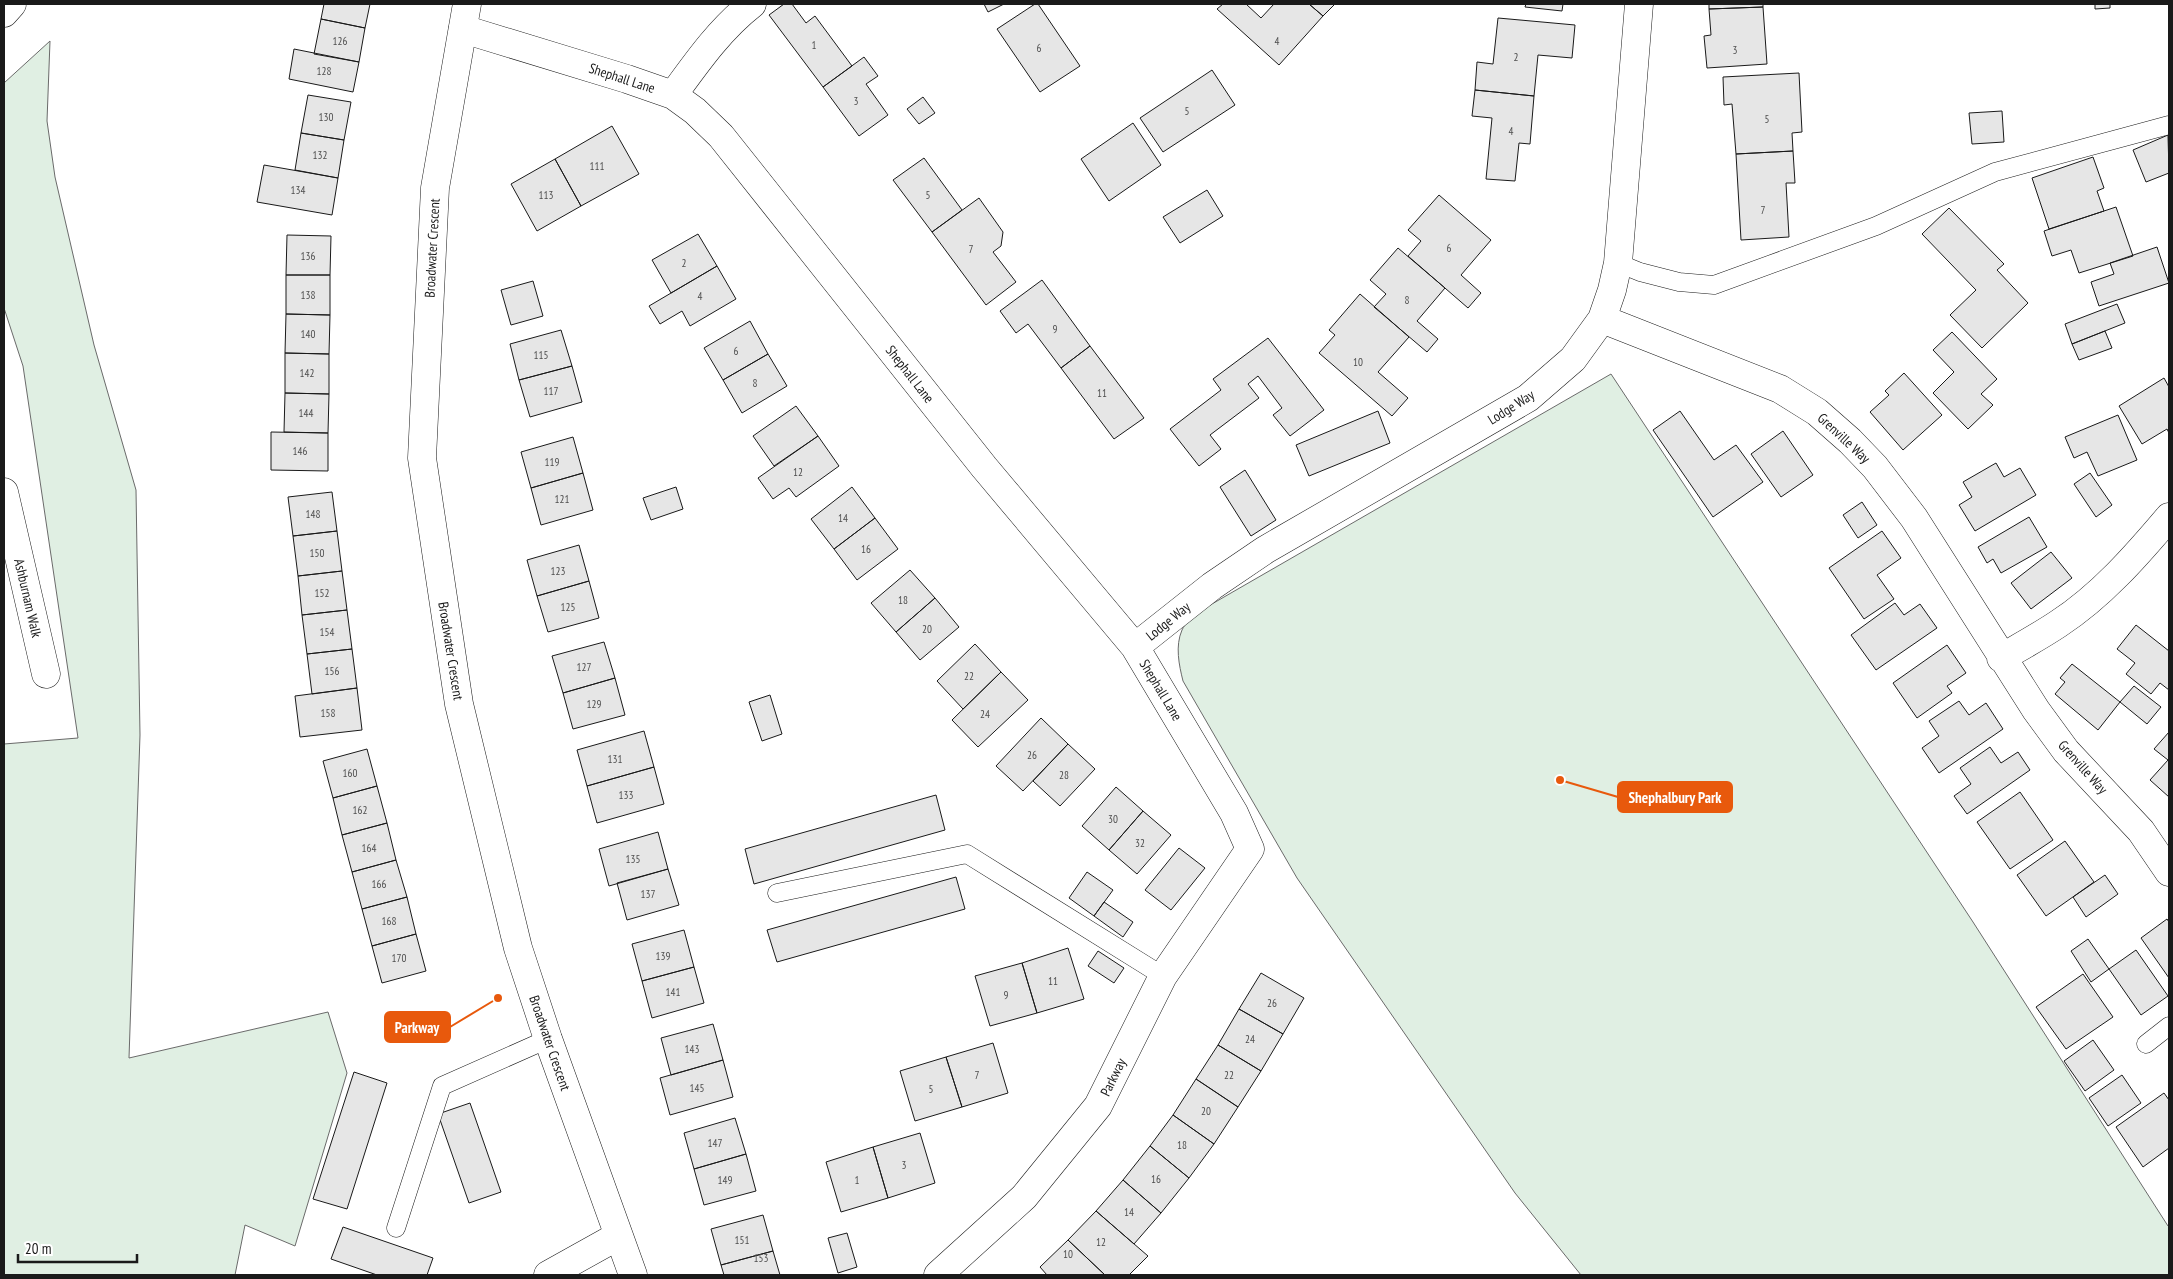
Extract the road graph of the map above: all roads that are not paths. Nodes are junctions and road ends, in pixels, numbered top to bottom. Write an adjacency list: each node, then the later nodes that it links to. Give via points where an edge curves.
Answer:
1 (12, 4): 4 (street)
2 (752, 4): 6 (street, via 706,50)
3 (1639, 4): 8 (street, Lodge Way)
4 (4, 13)
5 (465, 16): 6 (street, Shephall Lane); 20 (street, Broadwater Crescent, via 435,188 422,458 459,704 518,948)
6 (673, 95): 12 (street, Shephall Lane, via 721,136 984,467)
7 (2169, 125): 8 (lane, via 1995,172 1876,226 1714,284 1679,282 1640,272)
8 (1618, 262): 9 (street, Lodge Way)
9 (1602, 319): 12 (street, Lodge Way, via 1573,359 1528,398 1265,550 1212,586); 13 (street, Grenville Way, via 1780,389 1817,412 1876,467 1914,518)
10 (4, 492): 14 (street, Ashburnam Walk)
11 (2169, 517): 13 (street, via 2123,571 2088,601 2059,624)
12 (1135, 647): 15 (street, Shephall Lane, via 1234,813)
13 (2001, 658): 16 (street, Grenville Way, via 2066,751 2141,831)
14 (46, 674)
15 (1250, 849): 18 (street, Parkway)
16 (2169, 872)
17 (777, 893): 18 (lane, via 967,854)
18 (1163, 976): 26 (street, Parkway, via 1098,1106 1024,1197)
19 (2169, 1026): 21 (lane)
20 (548, 1039): 22 (lane, via 442,1086); 23 (street, Broadwater Crescent)
21 (2146, 1044)
22 (396, 1228)
23 (618, 1236): 24 (street); 25 (street, Broadwater Crescent)
24 (548, 1275)
25 (634, 1275)
26 (938, 1275)

